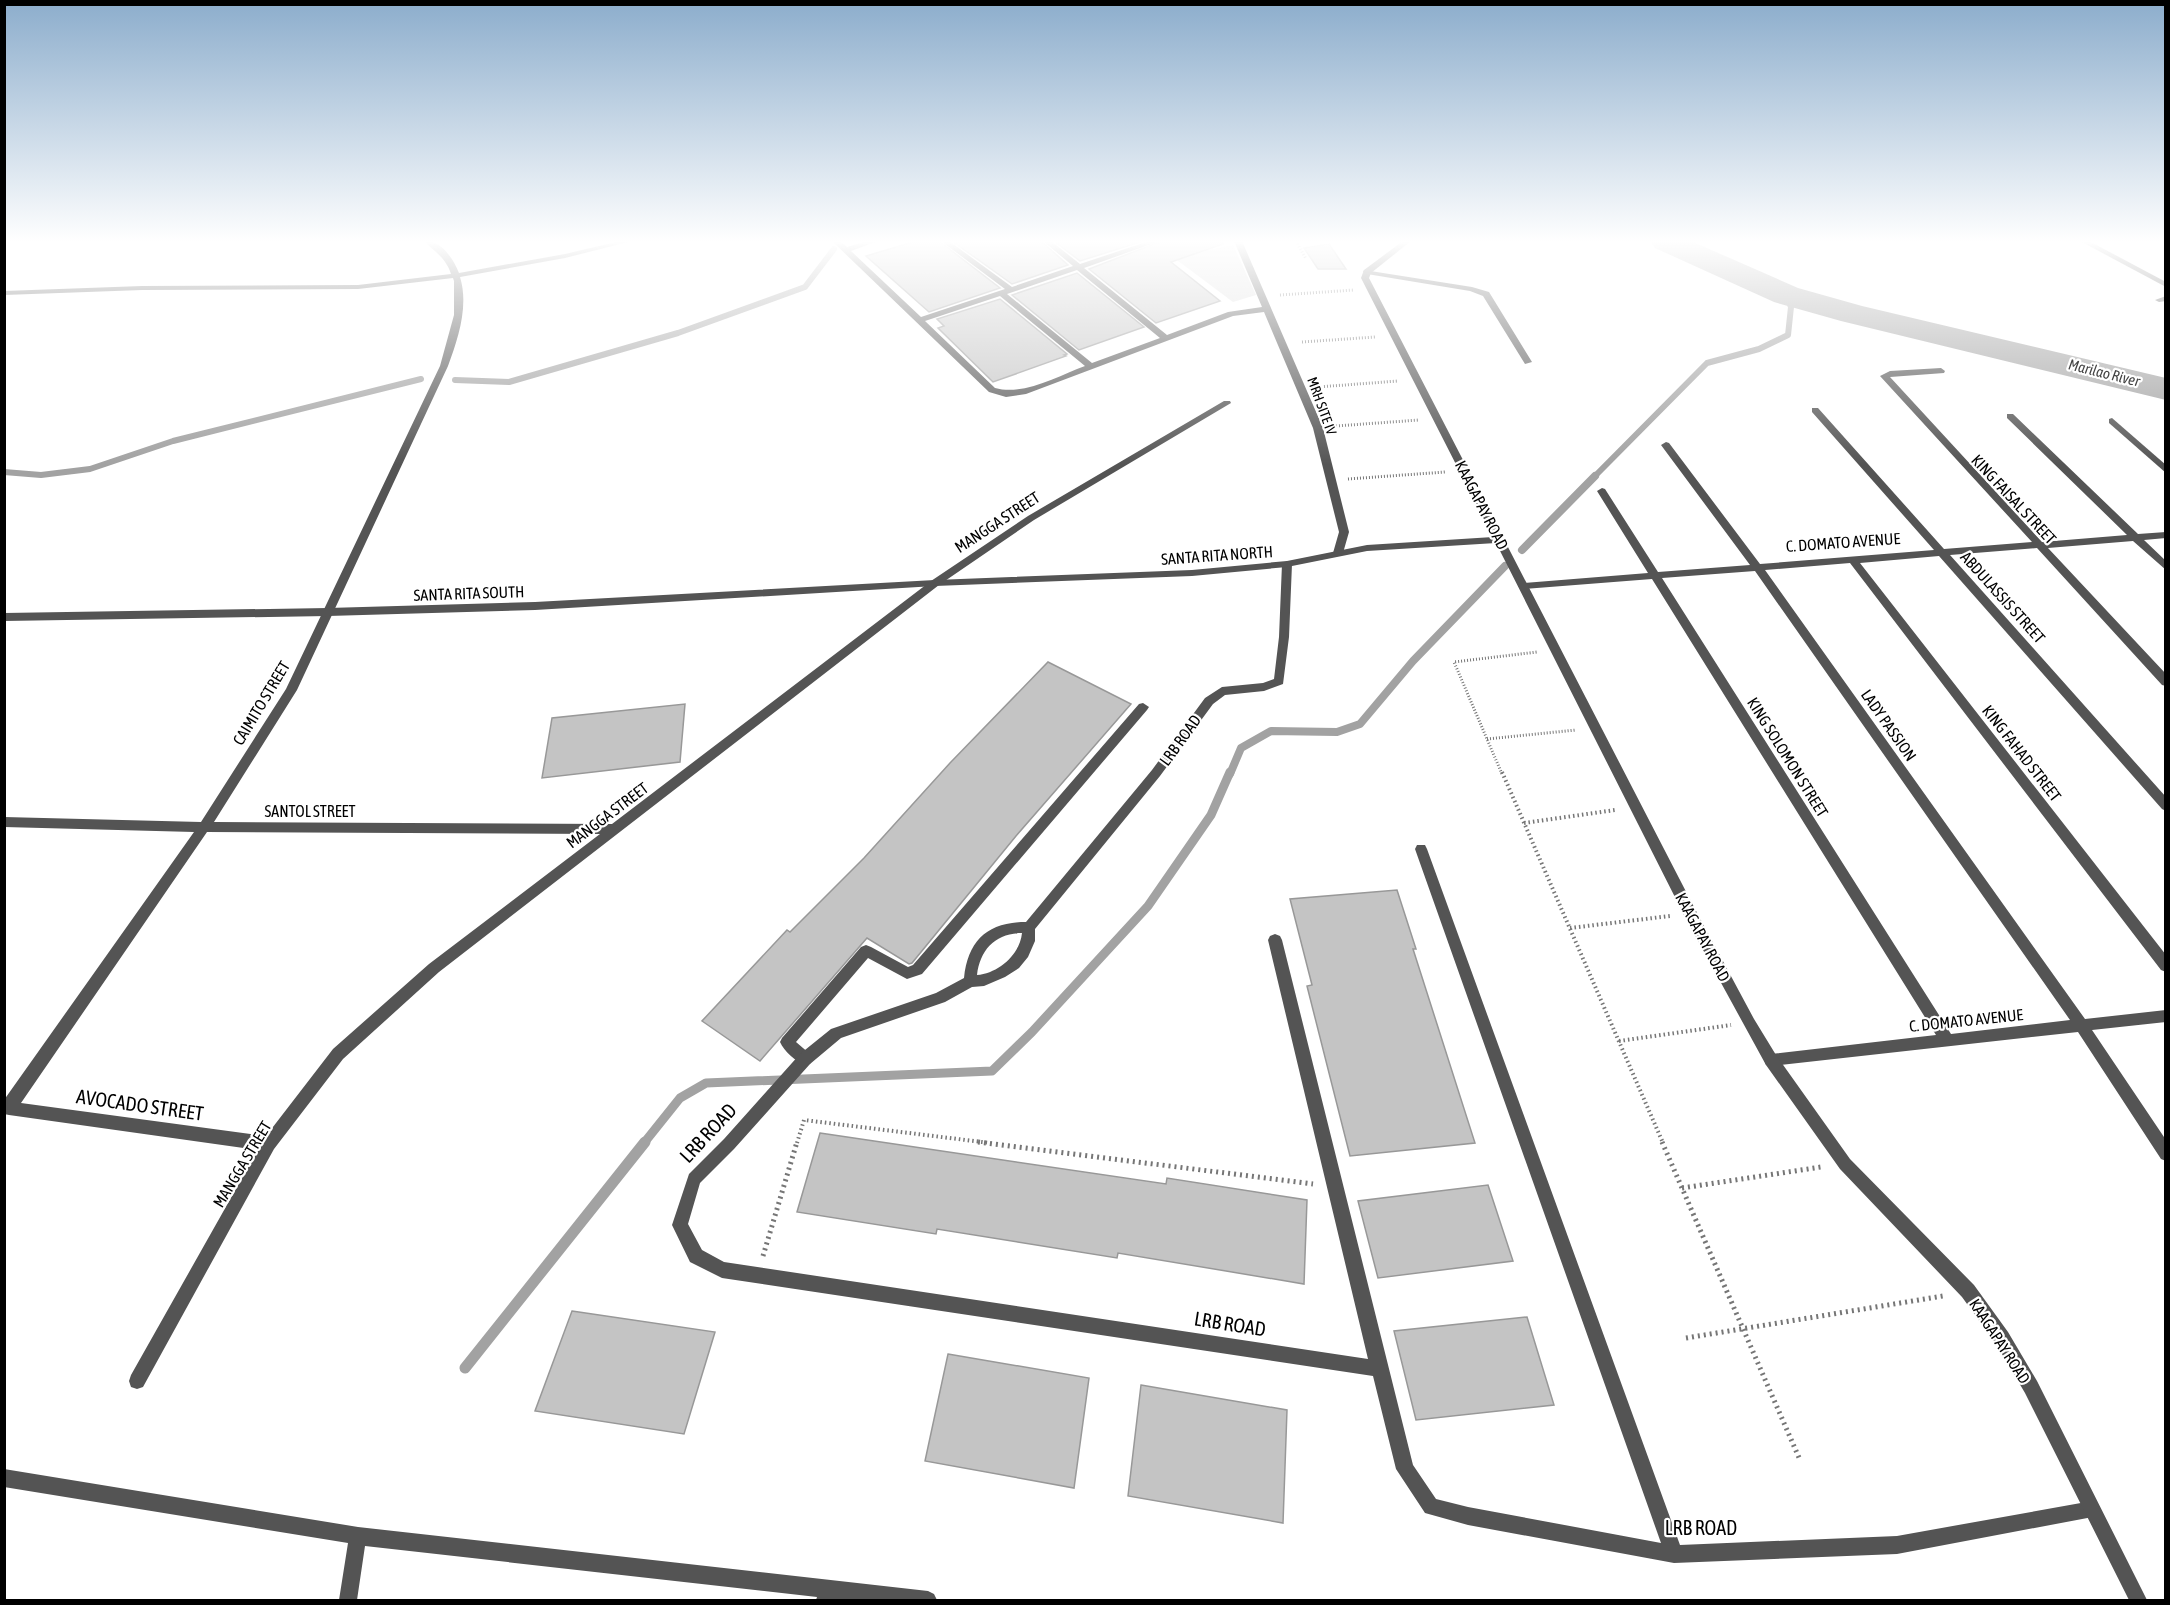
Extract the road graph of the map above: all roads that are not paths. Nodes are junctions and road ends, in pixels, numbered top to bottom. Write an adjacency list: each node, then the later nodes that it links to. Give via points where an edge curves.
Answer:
1 (458, 316): 35 (street, CAIMITO STREET, via 456,338)
2 (913, 316): 10 (street)
3 (933, 316): 10 (street)
4 (1029, 316): 13 (street)
5 (1139, 316): 11 (street)
6 (1226, 316): 11 (street)
7 (1271, 316): 27 (street, MRH SITE IV, via 1318,428 1344,532)
8 (1386, 316): 24 (street, KAAGAPAY ROAD)
9 (1500, 316): 12 (street)
10 (918, 321): 13 (street, via 992,390 1006,394 1023,392)
11 (1165, 338): 13 (street)
12 (1528, 362)
13 (1090, 366)
14 (1941, 371): 25 (street, KING FAISAL STREET, via 1884,376)
15 (1227, 402): 33 (street, MANGGA STREET, via 1031,518)
16 (1815, 410): 26 (street, ABDULASSIS STREET)
17 (2010, 416): 23 (street)
18 (2112, 421): 20 (street)
19 (1666, 446): 30 (street, LADY PASSION)
20 (2166, 470)
21 (1602, 491): 32 (street, KING SOLOMON STREET)
22 (2166, 535): 23 (street, C. DOMATO AVENUE)
23 (2136, 537): 25 (street, C. DOMATO AVENUE); 31 (street)
24 (1500, 540): 27 (street, SANTA RITA NORTH); 34 (street, KAAGAPAY ROAD)
25 (2037, 546): 26 (street, C. DOMATO AVENUE); 37 (street, KING FAISAL STREET)
26 (1941, 552): 28 (street, C. DOMATO AVENUE); 39 (street, ABDULASSIS STREET)
27 (1338, 553): 29 (street, SANTA RITA NORTH)
28 (1853, 560): 30 (street, C. DOMATO AVENUE); 46 (street, KING FAHAD STREET)
29 (1287, 564): 33 (street, SANTA RITA NORTH, via 1191,573); 44 (street, LRB ROAD, via 1280,681 1264,687 1222,691 1209,701 1156,773)
30 (1757, 567): 32 (street, C. DOMATO AVENUE); 49 (street, LADY PASSION)
31 (2166, 567)
32 (1653, 574): 34 (street, C. DOMATO AVENUE); 50 (street, KING SOLOMON STREET)
33 (935, 583): 35 (street, SANTA RITA SOUTH, via 535,606); 42 (street, MANGGA STREET)
34 (1523, 586): 51 (street, KAAGAPAY ROAD, via 1690,913)
35 (328, 612): 36 (street, SANTA RITA SOUTH); 41 (street, CAIMITO STREET, via 291,690)
36 (4, 616)
37 (2166, 682)
38 (1143, 706): 52 (street, via 917,970 907,974 866,951 787,1042)
39 (2166, 806)
40 (4, 822): 41 (street, SANTOL STREET)
41 (204, 826): 42 (street, SANTOL STREET); 53 (street, CAIMITO STREET)
42 (616, 829): 54 (street, MANGGA STREET, via 434,968 338,1054)
43 (1421, 849): 61 (street)
44 (1029, 927): 47 (street, LRB ROAD, via 1029,941 1014,963 984,980); 47 (street, via 1011,926 982,943 970,967)
45 (1275, 940): 56 (street)
46 (2166, 966)
47 (970, 981): 52 (street, LRB ROAD, via 940,998 836,1033)
48 (2166, 1016): 49 (street, C. DOMATO AVENUE)
49 (2081, 1025): 50 (street, C. DOMATO AVENUE); 55 (street, LADY PASSION)
50 (1947, 1040): 51 (street, C. DOMATO AVENUE)
51 (1771, 1060): 59 (street, KAAGAPAY ROAD, via 1845,1164 1968,1291 2002,1338)
52 (802, 1062): 56 (street, LRB ROAD, via 694,1179 680,1225 696,1256 722,1270)
53 (7, 1107): 54 (street, AVOCADO STREET)
54 (269, 1144): 57 (street, MANGGA STREET)
55 (2166, 1154)
56 (1379, 1370): 61 (street, LRB ROAD, via 1405,1469 1431,1507)
57 (138, 1381)
58 (4, 1478): 60 (street)
59 (2092, 1510): 61 (street, LRB ROAD, via 1897,1545); 65 (street, KAAGAPAY ROAD)
60 (358, 1536): 62 (street); 63 (street)
61 (1674, 1554)
62 (827, 1594): 64 (street)
63 (348, 1600)
64 (928, 1600)
65 (2138, 1600)

